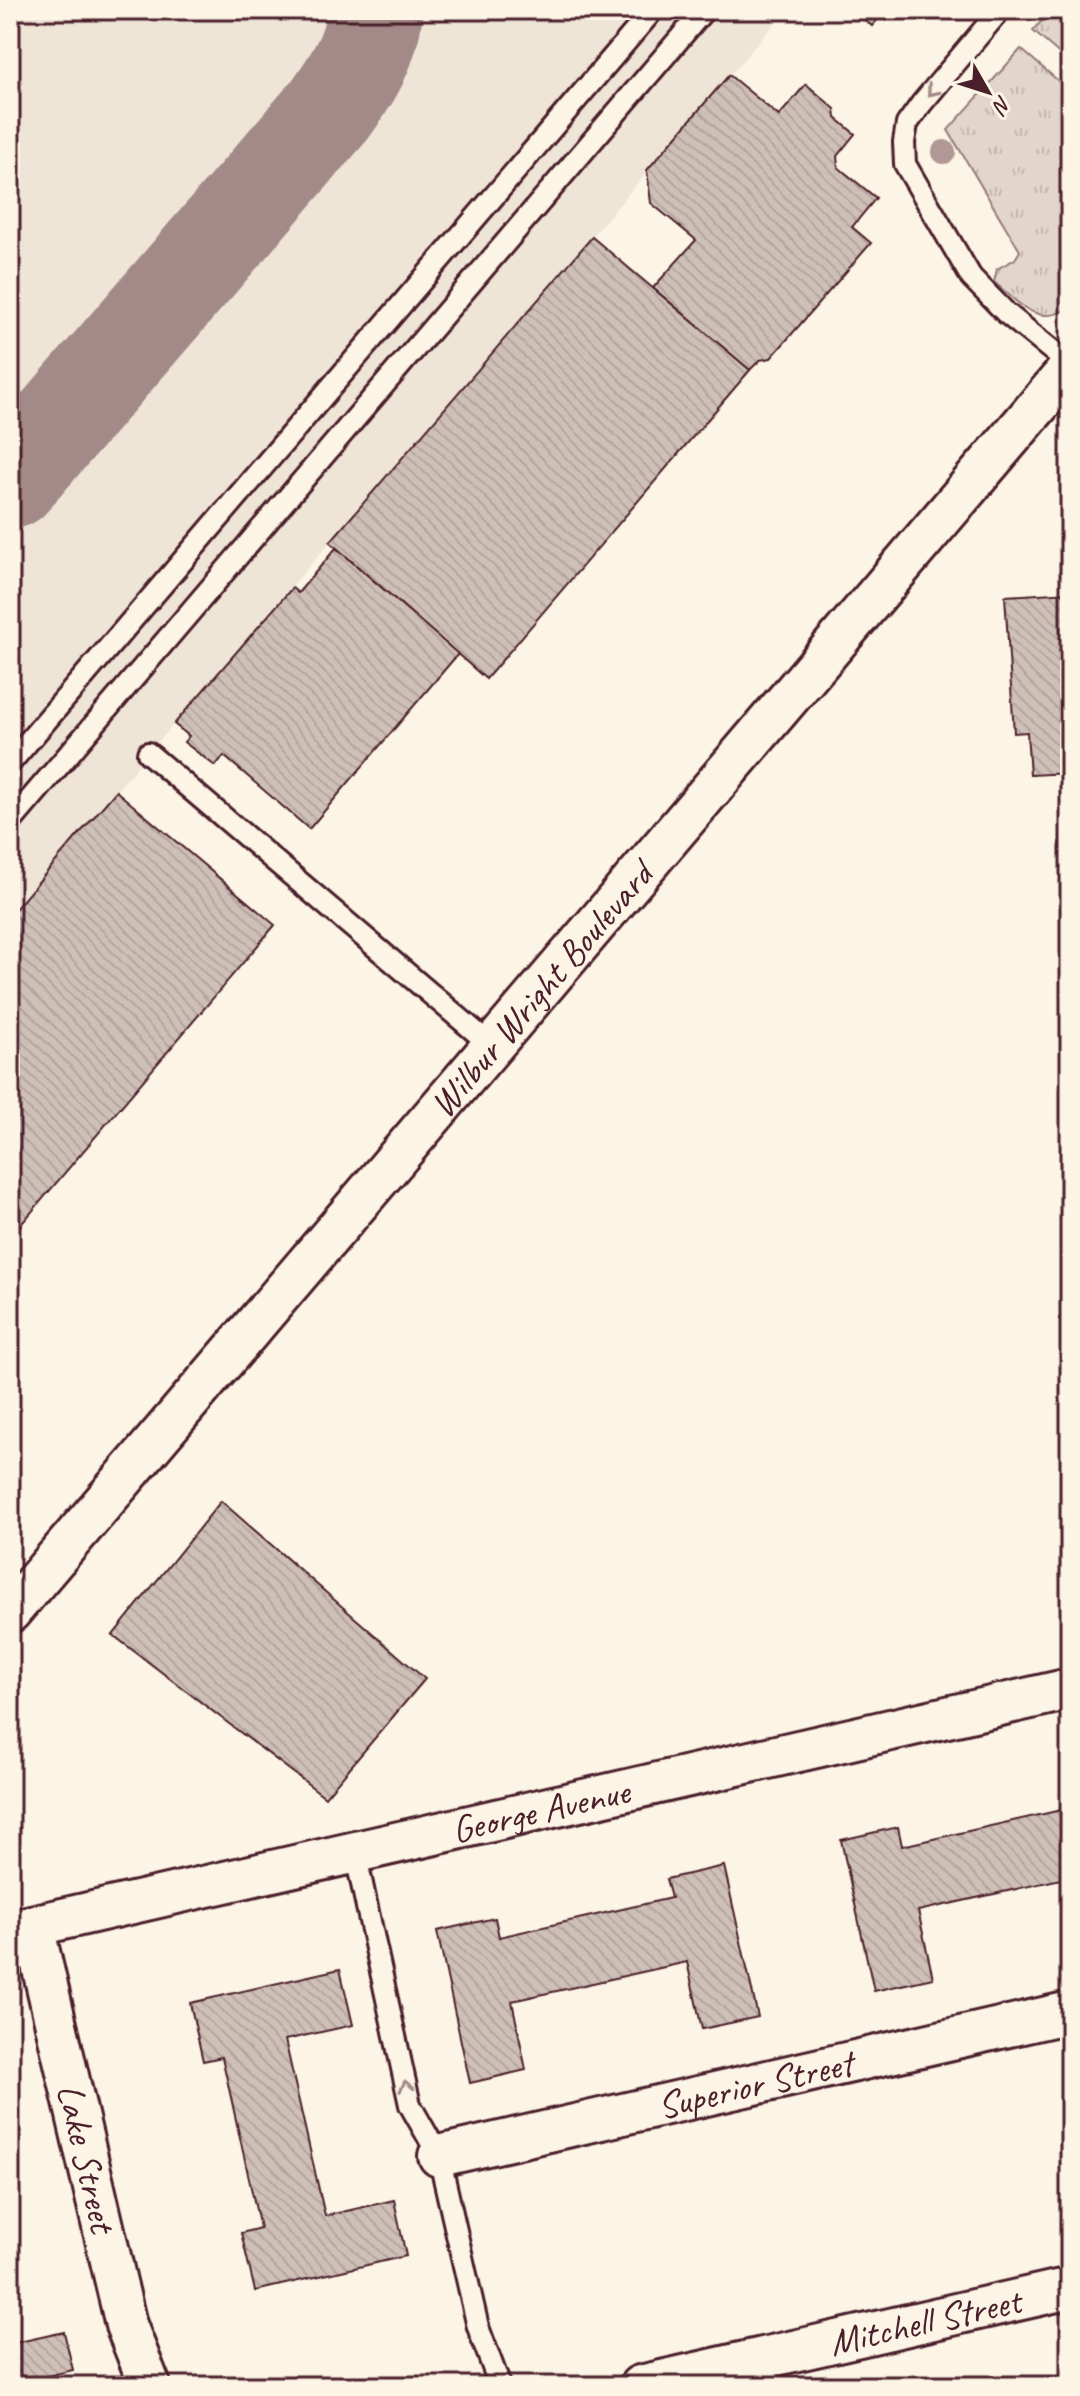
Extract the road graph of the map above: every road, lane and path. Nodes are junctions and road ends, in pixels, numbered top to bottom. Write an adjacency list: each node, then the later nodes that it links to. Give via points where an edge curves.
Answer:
1 (653, 10): 6 (lane)
2 (704, 10): 7 (lane)
3 (1000, 10): 4 (lane, one-way to 4, via 907,124 905,164 971,277)
4 (1070, 367): 8 (street, Wilbur Wright Boulevard)
5 (148, 753): 8 (lane)
6 (10, 763)
7 (10, 823)
8 (492, 1046): 9 (street, Wilbur Wright Boulevard)
9 (10, 1612)
10 (1070, 1689): 11 (street, George Avenue)
11 (355, 1852): 12 (street, George Avenue); 14 (lane, one-way to 11, via 410,2105)
12 (21, 1929): 16 (street, Lake Street, via 126,2325)
13 (1070, 2012): 14 (street, Superior Street)
14 (439, 2156): 17 (lane, via 478,2327)
15 (1070, 2288): 18 (street, Mitchell Street)
16 (147, 2385)
17 (500, 2386)
18 (640, 2386)

